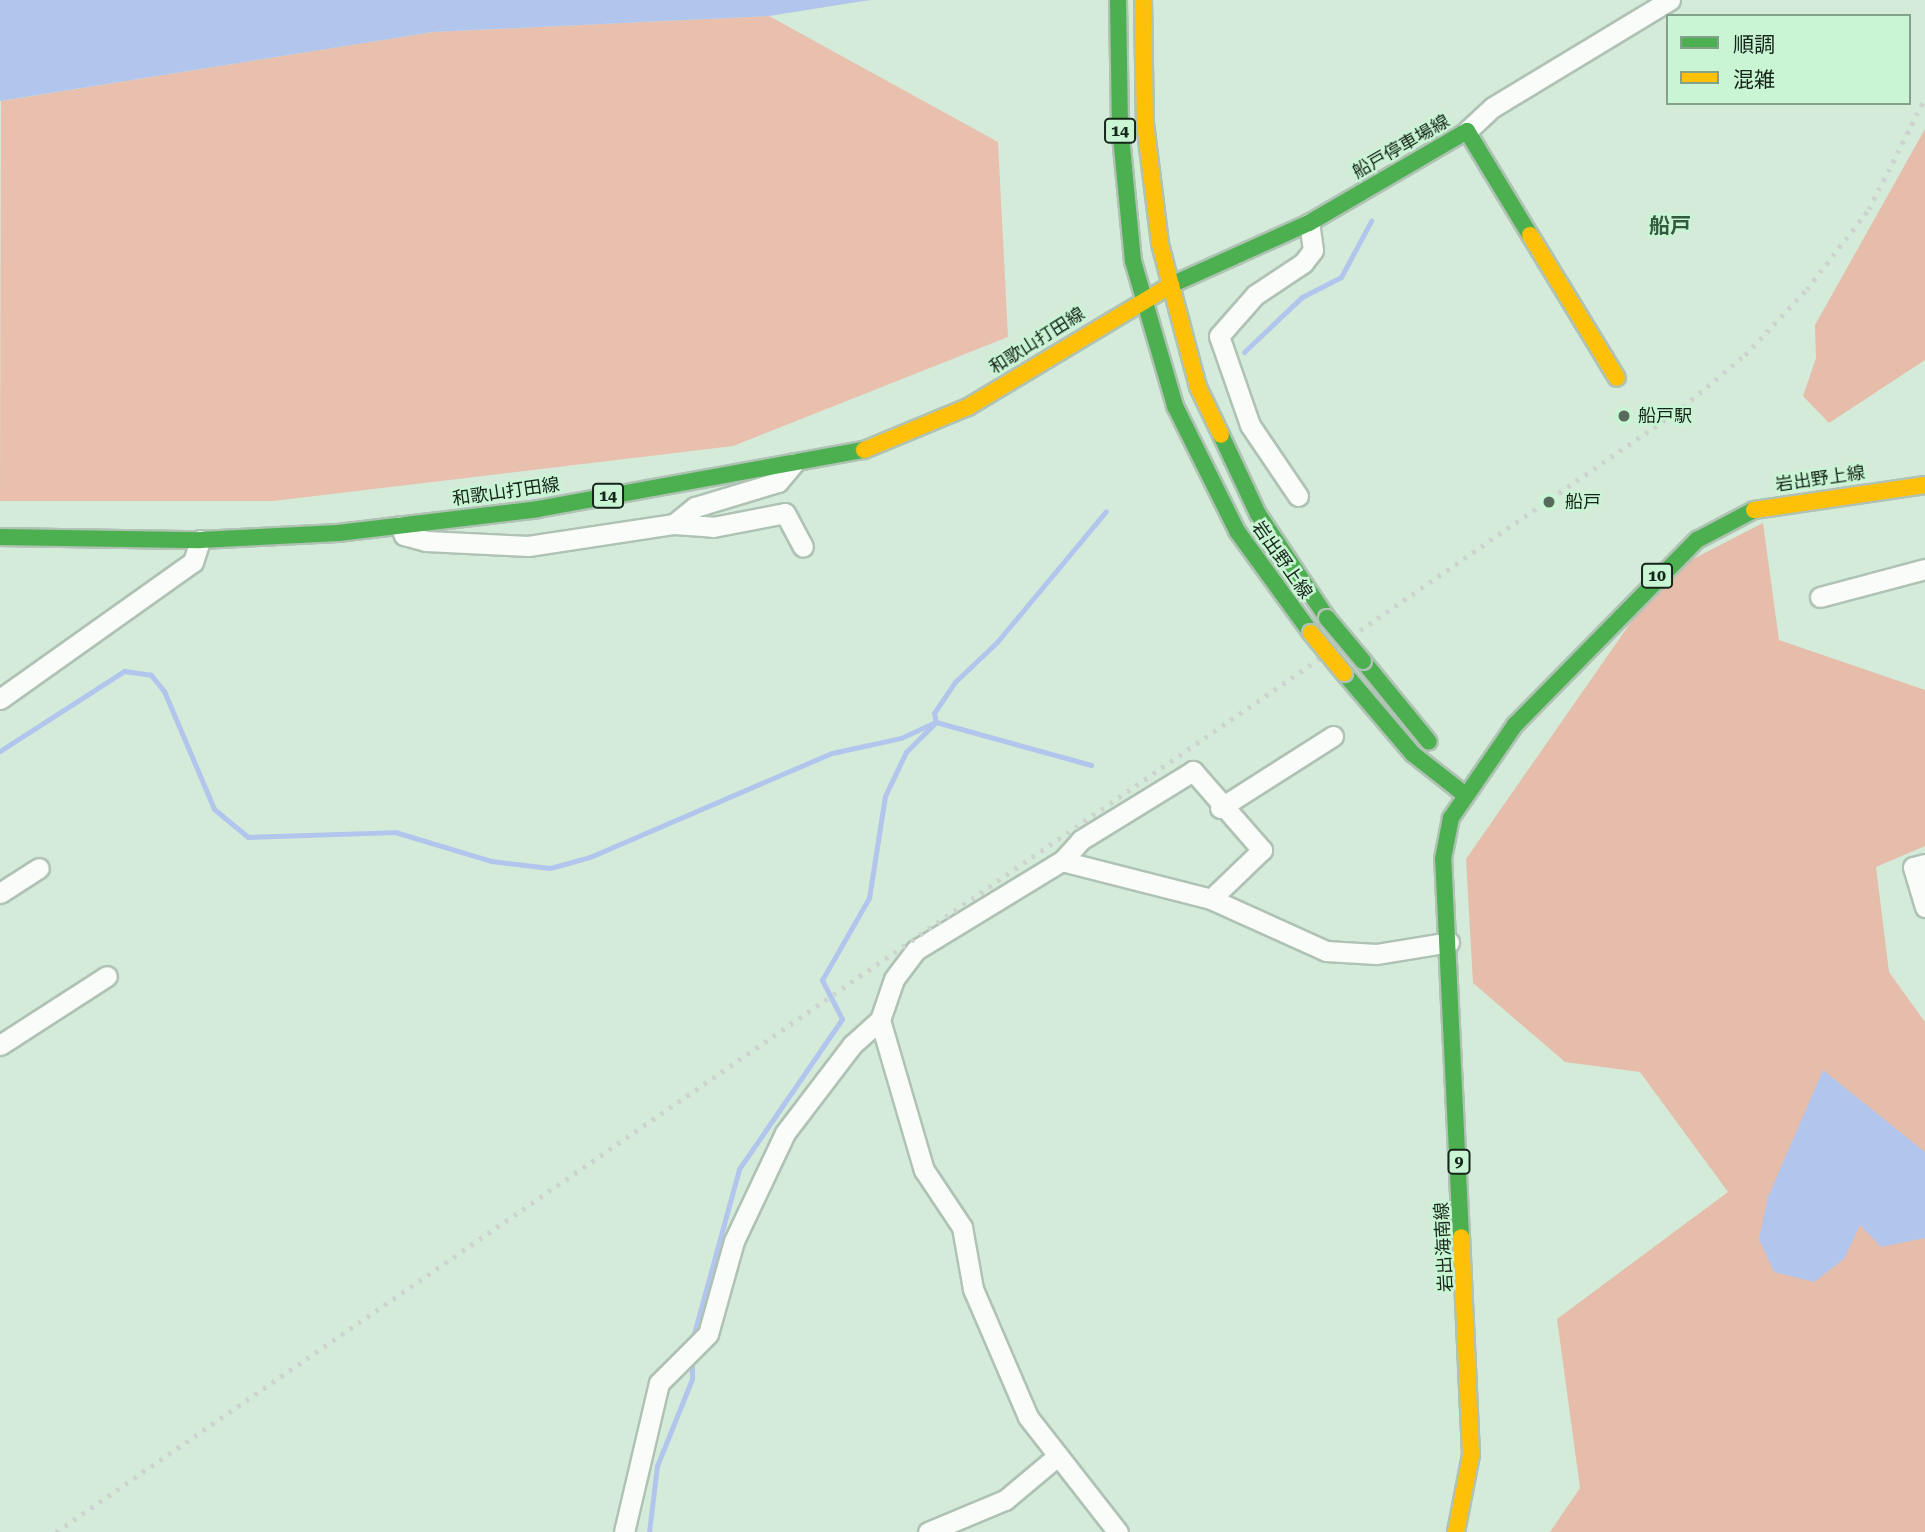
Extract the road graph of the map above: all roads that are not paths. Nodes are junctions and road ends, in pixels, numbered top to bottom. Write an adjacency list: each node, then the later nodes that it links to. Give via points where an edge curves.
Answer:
1 (1118, 0): 7 (main road, 14, via 1120,126 1133,261)
2 (1143, 0): 6 (main road, 14, via 1145,123 1160,244)
3 (1670, 0): 4 (street, via 1493,107)
4 (1467, 131): 5 (main road, 船戸停車場線); 8 (main road, 船戸停車場線)
5 (1309, 223): 6 (main road, 船戸停車場線); 11 (street, via 1313,250 1303,263 1255,295 1219,336 1250,425)
6 (1171, 285): 7 (main road, 和歌山打田線 / 14); 21 (main road, 岩出野上線, bridge, via 1198,387 1228,457 1327,618)
7 (1143, 301): 9 (main road, 和歌山打田線 / 14, via 914,434); 21 (main road, 岩出野上線, bridge, via 1204,476 1311,633 1413,754)
8 (1617, 378)
9 (794, 463): 12 (street, via 778,481 695,507); 13 (main road, 和歌山打田線 / 14, via 538,509)
10 (1925, 485): 21 (main road, 岩出野上線 / 10, via 1742,512 1697,540 1515,725)
11 (1298, 496)
12 (674, 524): 13 (street, via 528,546 426,541 404,535); 16 (street, via 713,527 785,513)
13 (400, 526): 15 (main road, 和歌山打田線 / 14)
14 (0, 537): 15 (main road, 和歌山打田線 / 14)
15 (200, 540): 19 (street, via 192,562)
16 (803, 547)
17 (1925, 569): 18 (street)
18 (1820, 597)
19 (0, 699)
20 (1333, 736): 22 (street)
21 (1464, 794): 29 (main road, 岩出海南線 / 9, via 1443,859)
22 (1220, 808): 23 (street, via 1193,771 1081,840); 27 (street, via 1262,850)
23 (1062, 860): 27 (street); 31 (street, via 916,950 894,979)
24 (1925, 864): 28 (street, via 1913,867)
25 (39, 868): 26 (street)
26 (0, 893)
27 (1211, 899): 29 (street, via 1338,953)
28 (1925, 907)
29 (1448, 942): 37 (main road, 岩出海南線 / 9, via 1471,1430 1466,1502)
30 (107, 976): 32 (street)
31 (880, 1020): 33 (street, via 924,1170 962,1227 973,1289 1028,1417); 34 (street, via 852,1045 785,1133 734,1241 708,1334 659,1383)
32 (0, 1045)
33 (1055, 1458): 35 (street, via 1005,1500); 36 (street)
34 (624, 1532)
35 (928, 1532)
36 (1118, 1532)
37 (1456, 1532)

